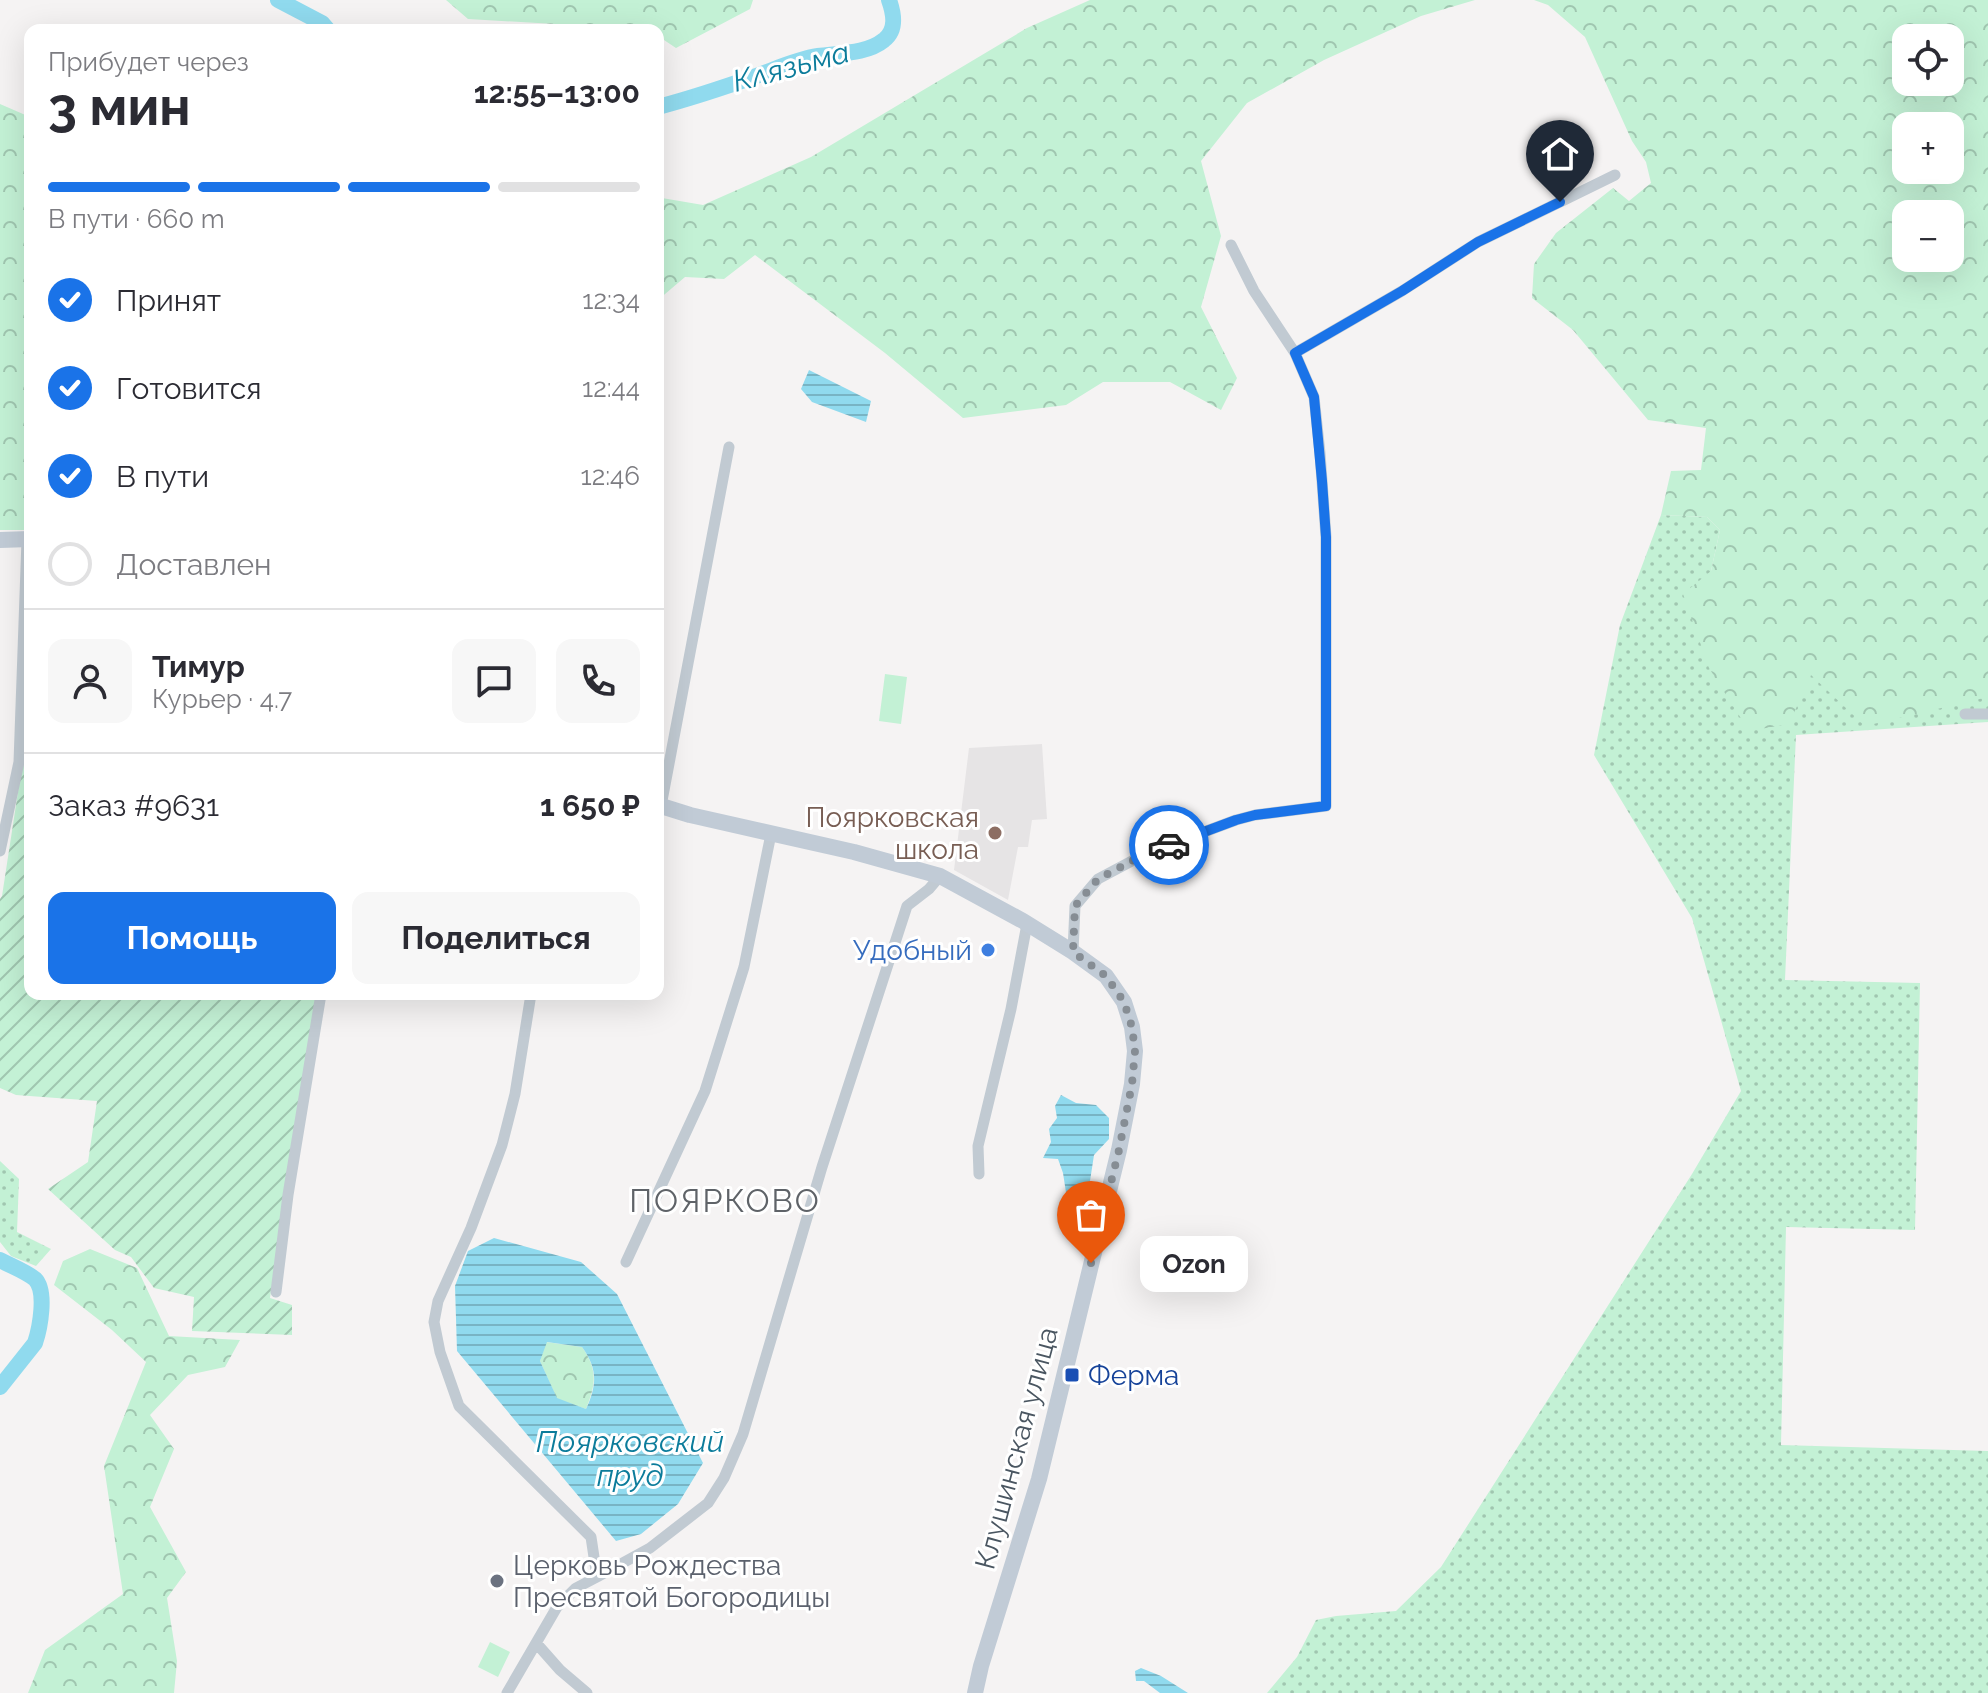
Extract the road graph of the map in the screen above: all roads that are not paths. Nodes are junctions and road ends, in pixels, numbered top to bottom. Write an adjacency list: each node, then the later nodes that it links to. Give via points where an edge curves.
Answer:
1 (1615, 175): 3 (street, via 1478,242)
2 (1231, 245): 3 (street)
3 (1295, 353): 16 (street, via 1314,397 1326,537 1326,806 1236,820 1145,854 1098,879 1075,906)
4 (729, 447): 10 (street)
5 (0, 540): 6 (main road)
6 (24, 540)
7 (24, 639): 13 (street, via 19,762)
8 (1965, 714): 9 (street)
9 (1988, 714)
10 (664, 780)
11 (664, 807): 12 (main road)
12 (771, 834): 14 (main road); 20 (street, via 744,967 705,1091)
13 (0, 851)
14 (940, 876): 15 (main road); 22 (street, via 907,906 743,1434 724,1478 708,1503 650,1548)
15 (1027, 924): 16 (main road); 19 (street, via 978,1146)
16 (1073, 952): 26 (main road, Клушинская улица, via 1106,976 1124,1002 1135,1051 1132,1084 1039,1479)
17 (320, 1000): 21 (street)
18 (530, 1000): 22 (street, via 502,1145 434,1322 459,1406 591,1537)
19 (979, 1174)
20 (626, 1262)
21 (276, 1292)
22 (597, 1577): 23 (street, via 557,1607)
23 (537, 1644): 24 (street); 25 (street)
24 (507, 1693)
25 (587, 1693)
26 (975, 1693)

